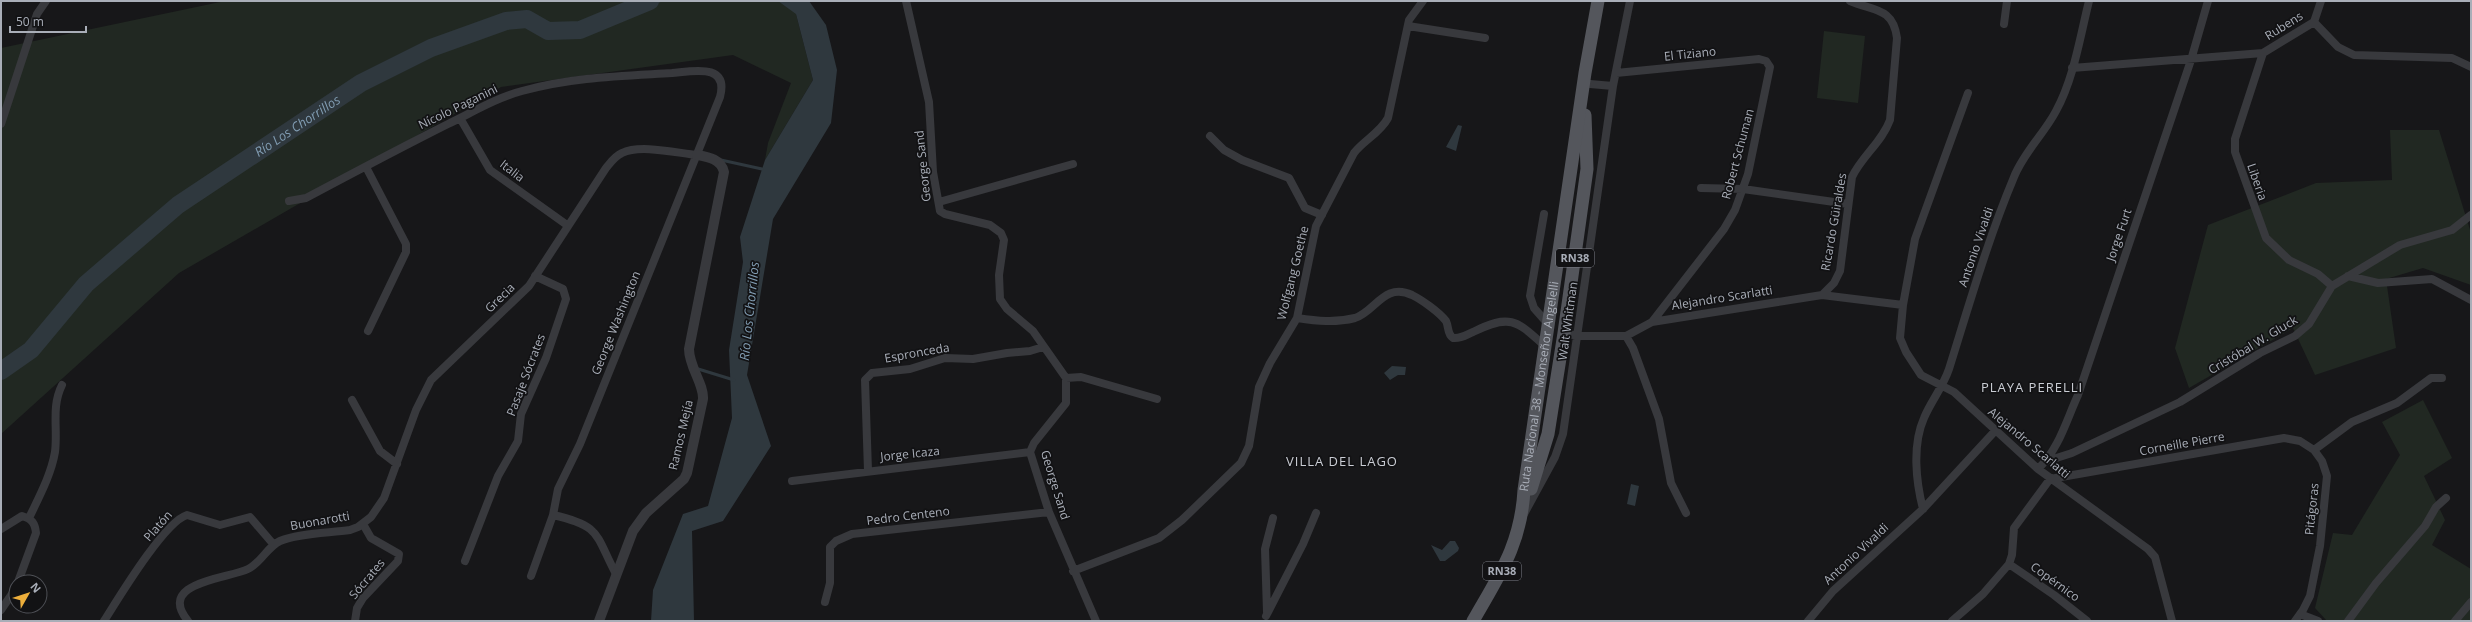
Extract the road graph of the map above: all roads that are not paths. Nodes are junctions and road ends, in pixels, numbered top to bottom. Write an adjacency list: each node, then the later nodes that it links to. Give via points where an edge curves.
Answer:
1 (46, 1): 26 (street, via 37,14)
2 (906, 1): 35 (street, George Sand, via 929,102 933,172)
3 (1423, 1): 13 (street, Wolfgang Goethe, via 1413,13)
4 (1599, 1): 22 (main road, Ruta Nacional 38 - Monseñor Angelelli / RN38); 33 (main road, Ruta Nacional 38 - Monseñor Angelelli / RN38)
5 (1630, 1): 20 (street, Walt Whitman)
6 (1850, 1): 36 (street, Ricardo Güiraldes, via 1881,10 1896,28 1897,38 1890,120 1886,130 1858,164 1852,177)
7 (2007, 1): 12 (street)
8 (2089, 1): 19 (street, Antonio Vivaldi)
9 (2208, 1): 16 (street, Jorge Furt)
10 (2321, 1): 11 (street)
11 (2314, 22): 15 (street, Rubens); 18 (street, Rubens, via 2338,47 2354,55 2452,58)
12 (2004, 24)
13 (1408, 26): 14 (street); 38 (street, Wolfgang Goethe, via 1388,118 1380,130 1360,145 1354,153)
14 (1485, 38)
15 (2263, 53): 16 (street, Rubens); 43 (street, Liberia, via 2235,139 2234,152 2266,238 2289,260 2318,274)
16 (2191, 60): 19 (street, Rubens); 65 (street, Jorge Furt, via 2078,395)
17 (1766, 61): 20 (street, El Tiziano, via 1759,59); 32 (street, Robert Schuman, via 1770,67 1769,76)
18 (2471, 67)
19 (2072, 68): 59 (street, Antonio Vivaldi, via 2055,112 2021,159 2013,177)
20 (1616, 73): 23 (street, Walt Whitman)
21 (719, 78): 25 (street, Nícolo Paganini, via 705,70 588,79 521,91 484,105); 28 (street, George Washington, via 722,88 720,97)
22 (1590, 84): 23 (street); 51 (main road, Ruta Nacional 38 - Monseñor Angelelli / RN38, via 1585,121 1588,168)
23 (1613, 86): 52 (street, Walt Whitman)
24 (1968, 93): 46 (street, via 1915,239)
25 (460, 118): 30 (street, Nícolo Paganini); 40 (street, Italia, via 490,170)
26 (1, 124)
27 (1210, 136): 38 (street, via 1224,150 1242,160 1289,178 1305,208)
28 (697, 155): 40 (street, Grecia, via 639,149 622,153 606,168); 76 (street, George Washington, via 580,444 558,489); 87 (street, Ramos Mejía, via 715,159 723,167 724,172 689,349 692,367 704,394 684,479 641,519 633,531)
29 (1072, 164): 35 (street)
30 (366, 167): 34 (street, Nícolo Paganini, via 306,198); 50 (street, via 406,244 406,252)
31 (1701, 188): 32 (street)
32 (1743, 189): 36 (street); 48 (street, Robert Schuman, via 1736,210 1724,229)
33 (1566, 199): 49 (main road, Ruta Nacional 38 - Monseñor Angelelli / RN38); 51 (main road, via 1568,224 1554,319 1556,327)
34 (289, 201)
35 (939, 202): 54 (street, George Sand, via 940,210 945,214 990,225 1001,233 1004,240 999,275 1000,299 1007,309 1034,331)
36 (1848, 204): 44 (street, Ricardo Güiraldes, via 1840,272 1834,283)
37 (1544, 214): 49 (street, via 1530,296 1534,308)
38 (1322, 215): 47 (street, Wolfgang Goethe, via 1316,226)
39 (2471, 215): 42 (street, Cristóbal W. Gluck, via 2452,230 2400,245)
40 (567, 225): 41 (street, Grecia)
41 (535, 276): 66 (street, Grecia, via 520,295 431,380 416,410); 83 (street, Pasaje Sócrates, via 563,289 566,299 546,358 521,414 518,441 498,476)
42 (2348, 276): 43 (street, Cristóbal W. Gluck); 45 (street, via 2378,283 2432,279)
43 (2332, 286): 65 (street, Cristóbal W. Gluck, via 2309,324 2295,336 2260,353 2180,402 2072,453)
44 (1822, 295): 46 (street, Alejandro Scarlatti); 48 (street, Alejandro Scarlatti)
45 (2471, 300)
46 (1902, 305): 59 (street, Alejandro Scarlatti, via 1900,338 1906,352 1922,375)
47 (1297, 318): 55 (street, via 1326,322 1355,318 1384,296 1400,292 1411,294 1446,321 1453,338 1462,337 1489,325 1511,321 1519,324); 85 (street, Wolfgang Goethe, via 1259,387 1247,452 1236,469 1159,538)
48 (1652, 322): 53 (street, Alejandro Scarlatti)
49 (1549, 325): 55 (main road, Ruta Nacional 38 - Monseñor Angelelli / RN38)
50 (368, 331)
51 (1564, 334): 52 (street, Alejandro Scarlatti); 55 (main road, via 1551,338); 77 (main road, Ruta Nacional 38 - Monseñor Angelelli / RN38, via 1548,434)
52 (1578, 336): 53 (street, Alejandro Scarlatti); 77 (street, Walt Whitman, via 1561,443)
53 (1626, 336): 75 (street, via 1633,348 1659,419 1671,483)
54 (1043, 347): 56 (street, George Sand); 68 (street, Espronceda, via 973,359 946,358 910,369 872,373 867,376 865,380)
55 (1546, 347): 77 (main road, Ruta Nacional 38 - Monseñor Angelelli / RN38)
56 (1066, 378): 60 (street, via 1081,377); 64 (street, George Sand, via 1066,403 1034,443)
57 (2442, 378): 63 (street, via 2431,378 2397,403 2352,422)
58 (62, 385): 78 (street, via 56,397 55,450 52,463)
59 (1943, 386): 62 (street, Alejandro Scarlatti, via 1954,392); 72 (street, Antonio Vivaldi, via 1923,418 1917,449 1918,491)
60 (1157, 399)
61 (352, 400): 66 (street, via 380,451)
62 (1995, 431): 67 (street, Alejandro Scarlatti); 72 (street, Antonio Vivaldi)
63 (2314, 450): 69 (street, Corneille Pierre, via 2300,441 2284,438); 93 (street, Pitágoras, via 2322,461 2327,476 2320,546 2310,596)
64 (1030, 452): 68 (street, Jorge Icaza); 73 (street, George Sand)
65 (2047, 461): 67 (street, Jorge Furt)
66 (397, 464): 80 (street, Grecia, via 379,508)
67 (2038, 469): 69 (street, Alejandro Scarlatti)
68 (868, 471): 70 (street, Jorge Icaza)
69 (2050, 479): 84 (street, via 2014,528); 104 (street, Alejandro Scarlatti, via 2148,549 2155,557)
70 (792, 480)
71 (2446, 498): 107 (street, via 2436,507 2425,526 2376,583)
72 (1923, 509): 101 (street, Antonio Vivaldi, via 1833,591)
73 (1049, 512): 85 (street, George Sand); 90 (street, Pedro Centeno, via 852,534 842,538 830,547 830,583)
74 (1316, 513): 94 (street)
75 (1686, 513)
76 (553, 515): 87 (street, via 578,521 594,532 601,541); 88 (street, George Washington)
77 (1523, 515): 100 (main road, Ruta Nacional 38 - Monseñor Angelelli / RN38, via 1511,553)
78 (29, 518): 81 (street, via 22,516); 86 (street, via 35,524 36,533)
79 (1273, 518): 94 (street, via 1265,549)
80 (362, 524): 82 (street, Buonarotti, via 350,530 288,539); 97 (street, Sócrates, via 371,538 400,554 398,561 359,604)
81 (1, 529)
82 (274, 545): 95 (street, Platón, via 250,517 220,525 187,515 182,517 166,532 120,593); 96 (street, Buonarotti, via 248,569 189,588 181,598 180,605 181,612)
83 (464, 561)
84 (2009, 564): 102 (street, via 1983,594); 103 (street, Copérnico)
85 (1073, 571): 99 (street, George Sand)
86 (21, 574)
87 (616, 574): 98 (street, Ramos Mejía)
88 (531, 576)
89 (8, 600): 92 (street)
90 (826, 602)
91 (2471, 602): 108 (street)
92 (1, 610)
93 (2300, 614): 105 (street, Pitágoras); 106 (street)
94 (1266, 618)
95 (104, 621)
96 (188, 621)
97 (355, 621)
98 (599, 621)
99 (1096, 621)
100 (1473, 621)
101 (1808, 621)
102 (1952, 621)
103 (2086, 621)
104 (2172, 621)
105 (2294, 621)
106 (2318, 621)
107 (2348, 621)
108 (2455, 621)

